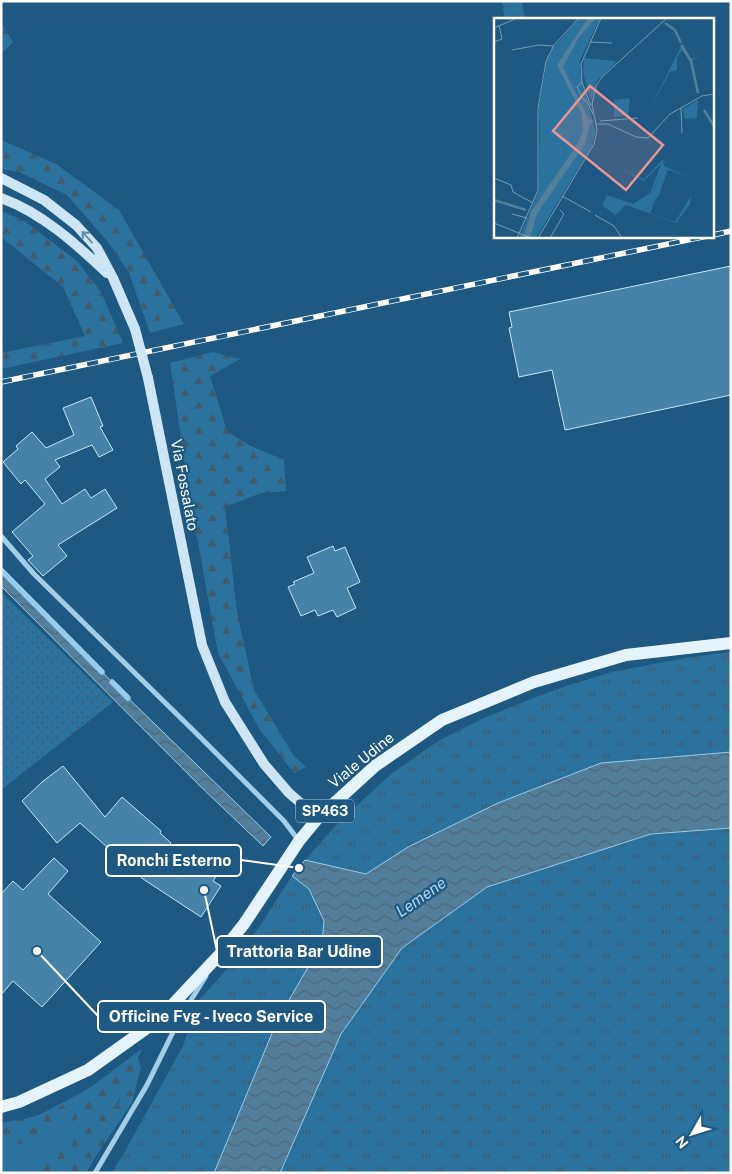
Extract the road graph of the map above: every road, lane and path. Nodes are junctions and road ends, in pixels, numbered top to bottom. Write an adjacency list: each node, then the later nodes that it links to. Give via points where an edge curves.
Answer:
1 (1, 178): 3 (street, Via Fossalato, one-way to 1, via 97,248 76,225 44,200)
2 (1, 198): 3 (street, via 33,213 83,250)
3 (113, 278): 6 (street, Via Fossalato, bridge, via 135,329 148,378 202,645 225,702 264,764 288,793)
4 (1, 536): 7 (street, via 34,574 284,821)
5 (731, 643): 6 (main road, Viale Udine / SP463, via 626,655 534,682 442,720 375,766)
6 (318, 818): 7 (main road, Viale Udine / SP463)
7 (299, 841): 8 (main road, Viale Udine / SP463)
8 (221, 953): 9 (main road, Viale Udine / SP463, via 158,1020 88,1070); 10 (street, via 180,1016 148,1084)
9 (1, 1107)
10 (95, 1173)

